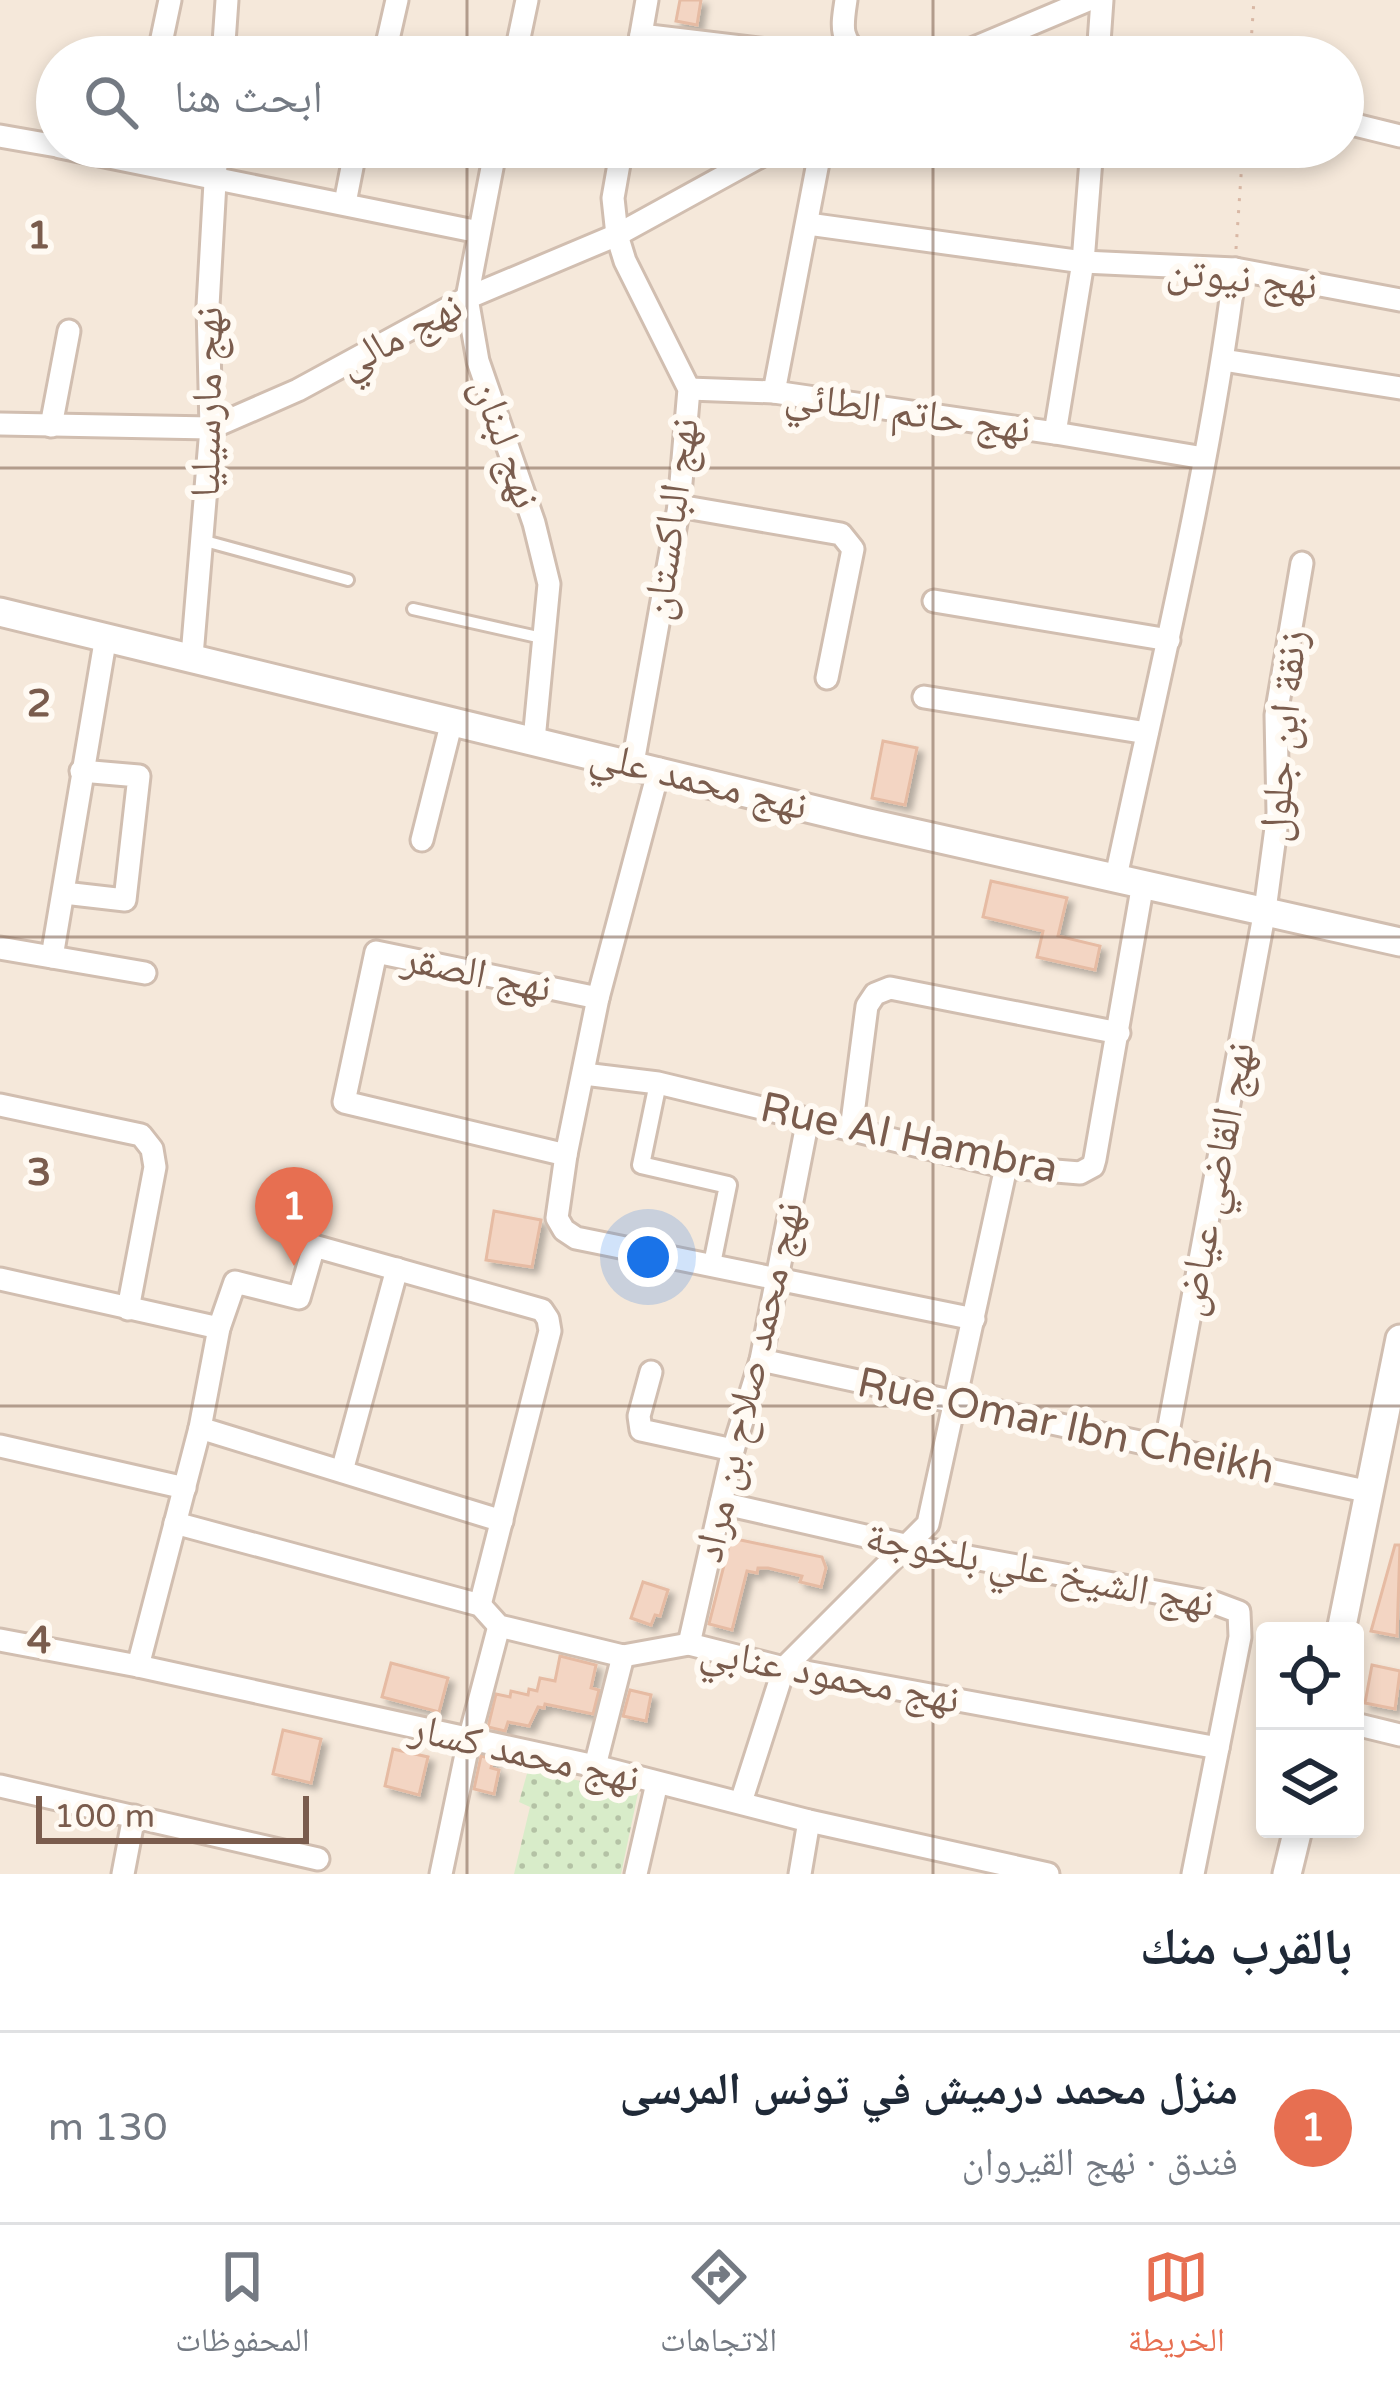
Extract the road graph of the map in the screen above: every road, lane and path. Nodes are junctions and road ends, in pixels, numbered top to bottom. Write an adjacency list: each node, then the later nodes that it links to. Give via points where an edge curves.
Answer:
1 (170, 0): 10 (street)
2 (227, 0): 11 (street)
3 (397, 0): 12 (street)
4 (527, 0): 13 (street)
5 (647, 0): 14 (street)
6 (846, 0): 15 (street)
7 (1088, 0): 16 (street)
8 (1102, 0): 17 (street)
9 (1254, 0): 18 (path)
10 (162, 36)
11 (225, 36)
12 (389, 36)
13 (519, 36)
14 (641, 36)
15 (844, 36)
16 (1003, 36)
17 (1099, 36)
18 (1251, 36)
19 (1364, 127): 21 (street)
20 (0, 136): 22 (street)
21 (1400, 136)
22 (36, 143)
23 (184, 168): 32 (street)
24 (216, 168): 32 (street, نهج مارسيليا)
25 (352, 168): 33 (street)
26 (492, 168): 35 (street, نهج لبنان)
27 (618, 168): 36 (street, نهج الباكستان)
28 (739, 168): 36 (street, نهج مالي)
29 (817, 168): 34 (street)
30 (1091, 168): 37 (street, نهج حاتم الطائي)
31 (1242, 168): 38 (path)
32 (215, 178): 33 (street); 48 (street, نهج مارسيليا)
33 (345, 203): 35 (street)
34 (808, 224): 37 (street, نهج نيوتن); 45 (street)
35 (479, 232): 39 (street, نهج لبنان)
36 (617, 235): 39 (street, نهج مالي); 44 (street, نهج الباكستان)
37 (1084, 262): 38 (street, نهج نيوتن); 49 (street, نهج حاتم الطائي)
38 (1235, 269): 40 (street, نهج نيوتن); 42 (street, Rue Al Hambra)
39 (467, 298): 48 (street, نهج مالي); 59 (street, نهج لبنان, via 478,362 545,563)
40 (1400, 300)
41 (69, 331): 47 (street)
42 (1223, 360): 43 (street); 50 (street, Rue Al Hambra)
43 (1400, 388)
44 (688, 389): 45 (street, نهج حاتم الطائي); 51 (street, نهج الباكستان)
45 (774, 392): 49 (street, نهج حاتم الطائي)
46 (0, 424): 47 (street, نهج مالي)
47 (51, 426): 48 (street, نهج مالي)
48 (212, 428): 52 (street, نهج مارسيليا)
49 (1055, 433): 50 (street)
50 (1204, 458): 60 (street, Rue Al Hambra)
51 (679, 506): 62 (street, via 849,539); 67 (street, نهج الباكستان)
52 (205, 541): 54 (lane); 61 (street, نهج مارسيليا)
53 (1302, 562): 72 (street, زنقة ابن جلول, via 1276,715 1278,813)
54 (348, 580)
55 (934, 601): 60 (street)
56 (413, 609): 59 (lane)
57 (0, 611): 58 (street, نهج محمد علي)
58 (106, 636): 61 (street, نهج محمد علي); 68 (street)
59 (542, 638): 66 (street, نهج لبنان)
60 (1169, 640): 65 (street, Rue Al Hambra)
61 (192, 656): 64 (street, نهج محمد علي)
62 (827, 678)
63 (923, 697): 65 (street)
64 (452, 721): 66 (street, نهج محمد علي); 69 (street)
65 (1147, 733): 70 (street, Rue Al Hambra)
66 (534, 740): 67 (street, نهج محمد علي)
67 (646, 766): 70 (street, نهج محمد علي); 77 (street, نهج الباكستان)
68 (81, 771): 71 (street); 71 (street, via 139,776 125,900)
69 (422, 840)
70 (1130, 880): 72 (street, نهج محمد علي); 78 (street, Rue Al Hambra)
71 (64, 893): 75 (street)
72 (1265, 910): 73 (street, نهج محمد علي); 99 (street, نهج القاضي عياض)
73 (1400, 942)
74 (0, 948): 75 (street)
75 (52, 957): 76 (street)
76 (145, 973)
77 (598, 998): 79 (street, نهج الباكستان); 84 (street, نهج الصقر, via 376,952 344,1102)
78 (1119, 1033): 83 (street, via 890,988 866,1006); 85 (street, Rue Al Hambra, via 1093,1166 1080,1173)
79 (584, 1074): 80 (street, Rue Al Hambra); 84 (street, نهج الباكستان)
80 (658, 1083): 82 (street, Rue Al Hambra); 86 (street, via 641,1165 728,1185)
81 (0, 1105): 90 (street, via 141,1135 152,1149)
82 (808, 1119): 83 (street, Rue Al Hambra); 88 (street, نهج محمد صلاح بن مراد)
83 (851, 1130): 85 (street, Rue Al Hambra)
84 (566, 1155): 86 (street, نهج الباكستان, via 557,1218 564,1230)
85 (1006, 1167): 91 (street)
86 (712, 1264): 88 (street)
87 (397, 1269): 92 (street, via 314,1246 299,1298 235,1282); 102 (street); 106 (street, via 542,1310 548,1319)
88 (776, 1277): 91 (street); 94 (street, نهج محمد صلاح بن مراد)
89 (0, 1279): 90 (street)
90 (128, 1309): 92 (street)
91 (974, 1319): 96 (street)
92 (219, 1328): 97 (street)
93 (1400, 1339): 101 (street)
94 (761, 1360): 96 (street, Rue Omar Ibn Cheikh); 100 (street, نهج محمد صلاح بن مراد)
95 (651, 1372): 100 (street, via 641,1430)
96 (956, 1402): 99 (street, Rue Omar Ibn Cheikh); 108 (street, via 928,1525)
97 (200, 1428): 102 (street); 103 (street)
98 (0, 1446): 103 (street)
99 (1165, 1448): 104 (street, Rue Omar Ibn Cheikh)
100 (734, 1450): 105 (street, نهج محمد صلاح بن مراد)
101 (1389, 1464): 104 (street)
102 (342, 1471): 106 (street)
103 (185, 1488): 107 (street)
104 (1370, 1492): 110 (street)
105 (721, 1503): 108 (street, نهج الشيخ علي بلخوجة); 113 (street, نهج محمد صلاح بن مراد)
106 (502, 1521): 109 (street)
107 (175, 1523): 109 (street); 115 (street)
108 (909, 1546): 116 (street); 120 (street, نهج الشيخ علي بلخوجة, via 1239,1612)
109 (480, 1604): 111 (street)
110 (1343, 1622)
111 (499, 1626): 114 (street, نهج محمود عنابي); 119 (street)
112 (0, 1640): 115 (street, نهج محمد كسار)
113 (689, 1643): 114 (street, نهج محمود عنابي); 116 (street, نهج محمود عنابي)
114 (623, 1656): 121 (street)
115 (138, 1666): 119 (street, نهج محمد كسار)
116 (784, 1668): 120 (street, نهج محمود عنابي); 124 (street)
117 (1364, 1726): 118 (street)
118 (1400, 1735)
119 (469, 1740): 121 (street, نهج محمد كسار); 132 (street)
120 (1218, 1748): 136 (street, نهج الشيخ علي بلخوجة)
121 (595, 1766): 122 (street, نهج محمد كسار)
122 (657, 1783): 124 (street, نهج محمد كسار); 133 (street)
123 (0, 1786): 125 (street)
124 (742, 1802): 126 (street, نهج محمد كسار)
125 (134, 1816): 129 (street); 131 (street)
126 (809, 1821): 128 (street, نهج محمد كسار); 134 (street)
127 (1296, 1838): 137 (street)
128 (923, 1848): 130 (street, نهج محمد كسار); 135 (street)
129 (318, 1858)
130 (1042, 1873)
131 (123, 1874)
132 (441, 1874)
133 (636, 1874)
134 (800, 1874)
135 (922, 1874)
136 (1193, 1874)
137 (1287, 1874)

